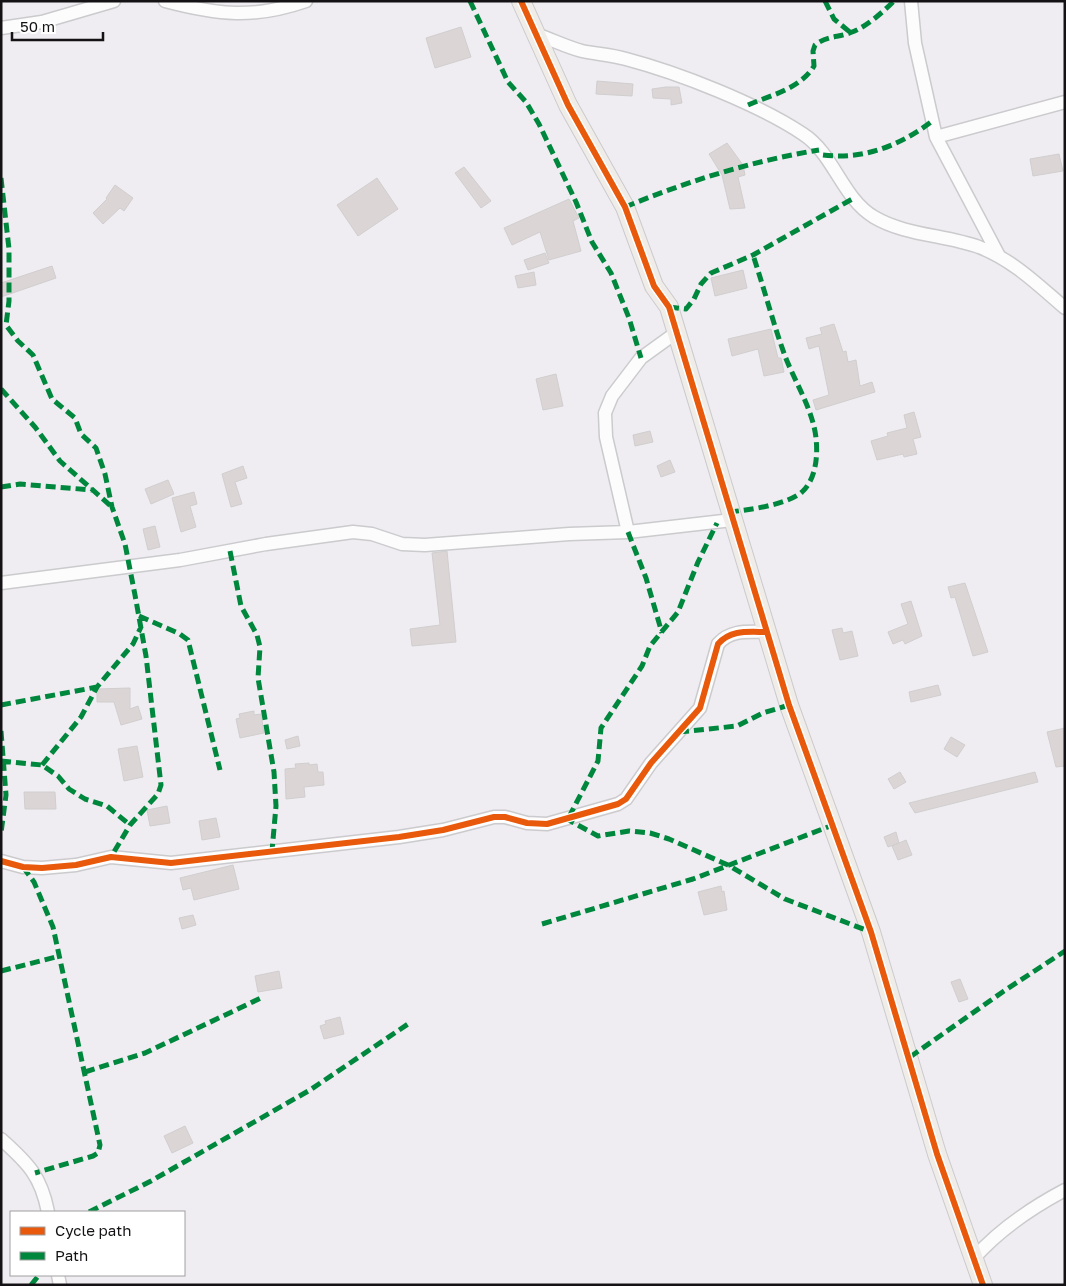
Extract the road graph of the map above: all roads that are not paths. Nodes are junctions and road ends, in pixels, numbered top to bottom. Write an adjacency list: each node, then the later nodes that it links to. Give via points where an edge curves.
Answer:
1 (114, 1): 6 (street, via 51,20)
2 (165, 1): 3 (street, via 195,9 256,14)
3 (306, 1)
4 (521, 1): 7 (street)
5 (911, 1): 9 (street, via 918,60)
6 (1, 28)
7 (536, 34): 10 (street, via 580,50 626,59 739,100 806,136 861,208 874,217 891,226 939,236); 12 (street, via 568,105 624,207 654,286 669,307)
8 (1065, 102): 9 (street)
9 (936, 137): 10 (street)
10 (999, 256): 11 (street, via 1012,263)
11 (1065, 308)
12 (677, 332): 13 (street); 14 (street, via 641,358 612,396 605,413 606,437)
13 (732, 520): 14 (street); 16 (street)
14 (628, 532): 15 (street, via 425,545 402,544 372,534 353,532 180,560)
15 (1, 583)
16 (767, 632): 17 (street, via 731,633 723,638 718,644 700,708 651,763 626,799 618,804 547,824 494,817 399,837 179,862 155,863 111,857 42,868); 21 (street, via 789,705 871,932 937,1154)
17 (1, 861)
18 (1, 1139): 20 (street, via 35,1173)
19 (1065, 1190): 21 (street, via 1026,1212)
20 (48, 1211)
21 (974, 1258): 22 (street)
22 (983, 1285)

